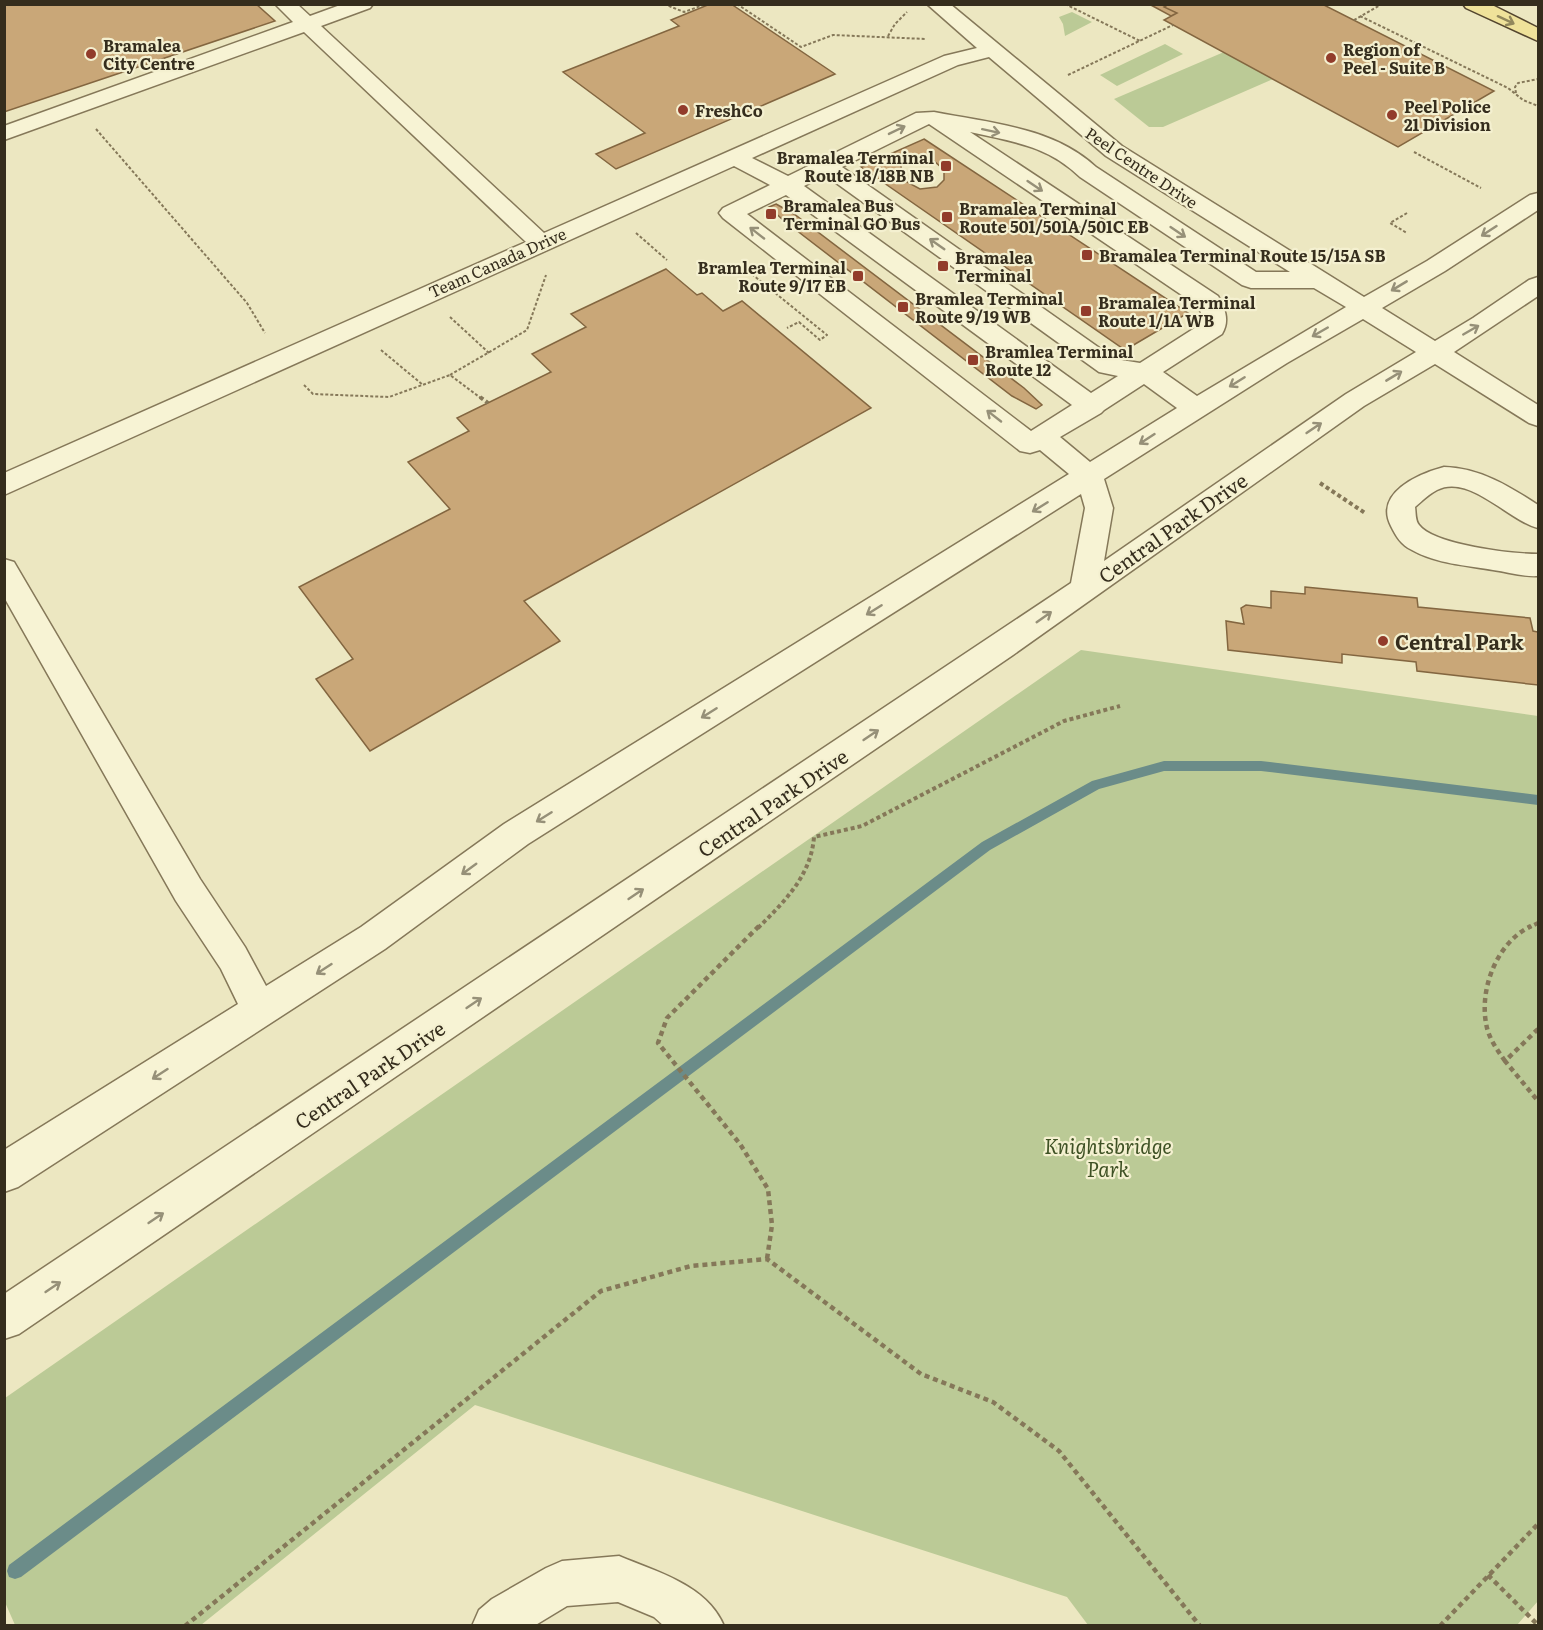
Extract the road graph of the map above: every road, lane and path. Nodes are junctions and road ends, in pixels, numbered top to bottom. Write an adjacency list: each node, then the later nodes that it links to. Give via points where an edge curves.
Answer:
1 (285, 4): 13 (street)
2 (363, 4): 13 (street)
3 (664, 4): 4 (path, via 684,12)
4 (705, 4)
5 (737, 4): 16 (path, via 801,47 833,35)
6 (937, 4): 19 (street, Peel Centre Drive)
7 (1065, 4): 18 (path)
8 (1382, 4): 11 (path)
9 (1473, 4): 15 (main road, one-way to 15)
10 (908, 12): 16 (path)
11 (1360, 16): 12 (path); 22 (path)
12 (1354, 20)
13 (309, 25): 26 (street); 35 (street)
14 (1173, 25): 18 (path)
15 (1539, 35)
16 (888, 36): 17 (path)
17 (930, 39)
18 (1140, 41): 20 (path)
19 (993, 50): 28 (street, Team Canada Drive, via 951,60); 37 (street, Peel Centre Drive, via 1114,151)
20 (1066, 76)
21 (1539, 79): 22 (path, via 1518,83)
22 (1518, 96): 23 (path)
23 (1539, 106)
24 (934, 118): 29 (street, one-way to 24, via 924,118); 37 (street, one-way to 37, via 1041,141 1057,148 1251,280); 46 (street, one-way to 46, via 1209,302 1213,328)
25 (93, 126): 43 (path, via 247,303)
26 (4, 134)
27 (1414, 152): 31 (path)
28 (734, 158): 30 (street); 35 (street, Team Canada Drive)
29 (825, 165): 30 (street); 46 (street, one-way to 29, via 1108,366)
30 (786, 184): 51 (street); 54 (street, one-way to 30, via 1030,444 731,213)
31 (1481, 188)
32 (1539, 200): 40 (street, one-way to 40)
33 (1407, 213): 34 (path, via 1390,223)
34 (1407, 233)
35 (551, 238): 39 (street, Team Canada Drive); 45 (path, via 527,330)
36 (755, 266): 42 (path, via 748,271 827,335 820,340 799,322)
37 (1319, 280): 40 (street, Peel Centre Drive)
38 (1539, 285): 44 (street, Central Park Drive, one-way to 38)
39 (426, 294): 41 (street, Team Canada Drive); 45 (path)
40 (1363, 308): 44 (street, Peel Centre Drive); 52 (street, one-way to 52)
41 (353, 327): 49 (path); 56 (street, Team Canada Drive)
42 (787, 328)
43 (267, 335)
44 (1434, 352): 53 (street, Peel Centre Drive); 60 (street, Central Park Drive, one-way to 44, via 1354,400)
45 (489, 353): 47 (path)
46 (1145, 372): 51 (street); 52 (street)
47 (450, 375): 49 (path); 50 (path)
48 (299, 380): 49 (path, via 313,394 389,397)
49 (423, 385)
50 (488, 403)
51 (1092, 406): 54 (street)
52 (1196, 408): 55 (street, one-way to 55)
53 (1539, 417)
54 (1042, 437): 55 (street)
55 (1089, 476): 60 (street, via 1099,508); 63 (street, one-way to 63, via 516,834 373,938)
56 (4, 485)
57 (1539, 518): 58 (street, via 1475,482 1449,477 1427,482 1401,504 1399,515 1413,537 1443,552)
58 (1539, 565)
59 (4, 570): 63 (street)
60 (1085, 588): 69 (street, Central Park Drive, one-way to 60)
61 (1120, 706): 68 (path, via 1064,721 862,826 814,837 813,850 793,892 667,1018 658,1043 740,1144 768,1188 772,1226)
62 (1539, 923): 65 (path, via 1521,932 1498,958 1486,993 1486,1026)
63 (260, 1010): 67 (street, one-way to 67)
64 (1539, 1029): 65 (path)
65 (1504, 1060): 66 (path)
66 (1539, 1101)
67 (4, 1173)
68 (766, 1259): 73 (path, via 691,1266 601,1291); 76 (path, via 921,1374 993,1402 1059,1451)
69 (4, 1319)
70 (1539, 1524): 71 (path)
71 (1488, 1575): 72 (path); 77 (path)
72 (1539, 1625)
73 (185, 1626)
74 (495, 1626): 75 (street, via 562,1584 619,1578 670,1601)
75 (701, 1626)
76 (1200, 1626)
77 (1440, 1626)

